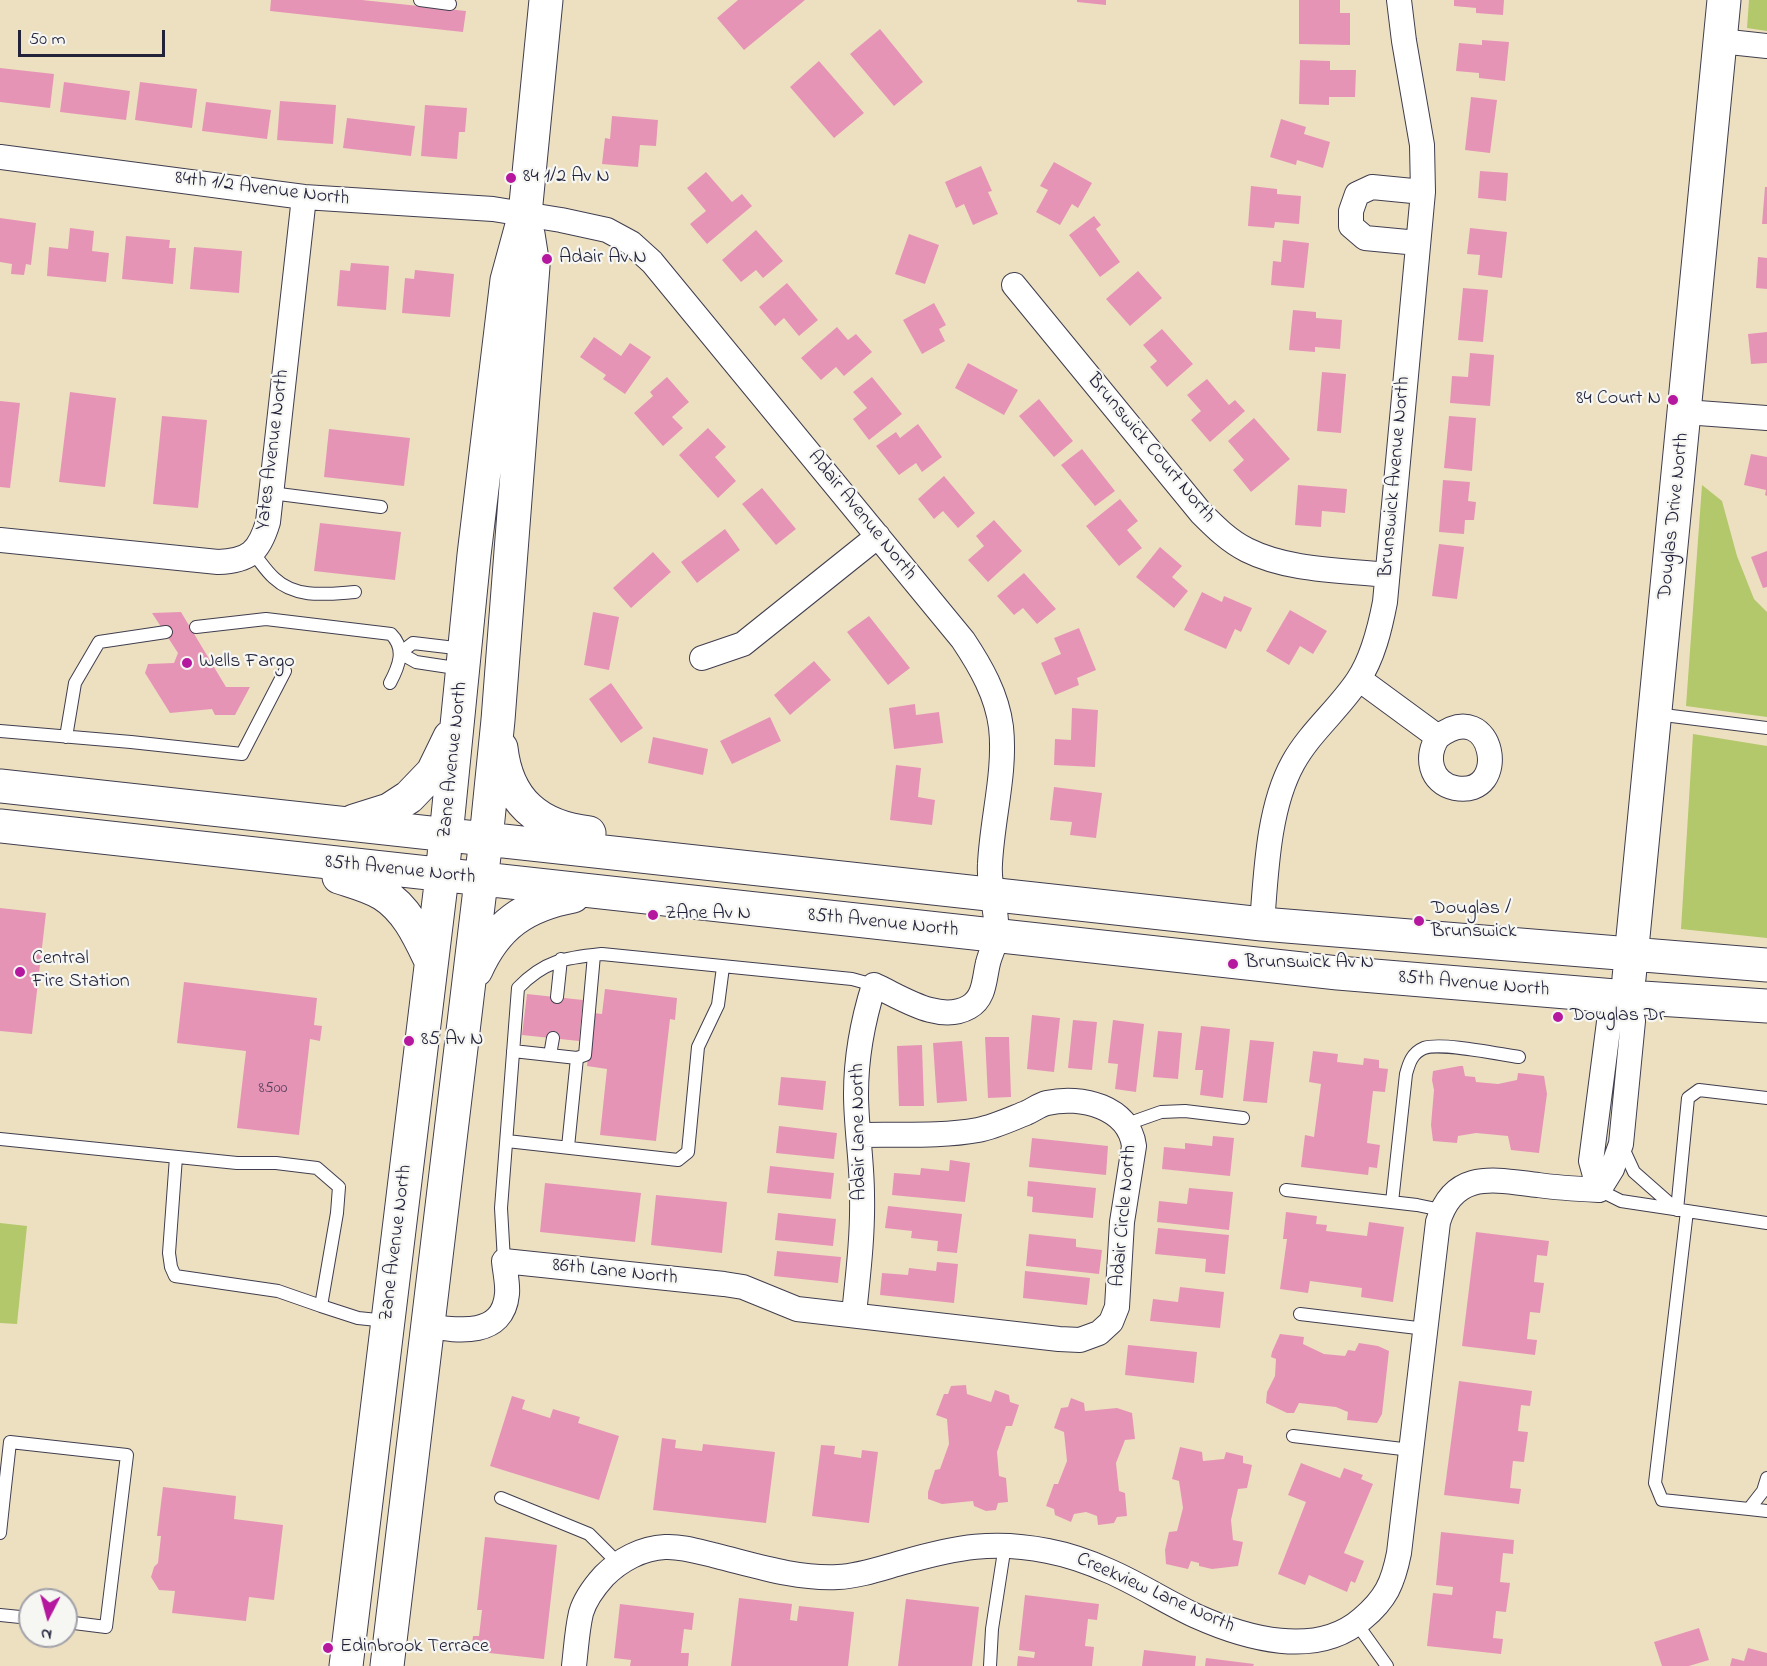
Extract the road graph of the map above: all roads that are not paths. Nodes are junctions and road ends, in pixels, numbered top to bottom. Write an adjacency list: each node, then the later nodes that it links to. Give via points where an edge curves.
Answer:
1 (420, 0): 5 (lane)
2 (546, 0): 11 (main road, Zane Avenue North)
3 (1399, 0): 9 (street, Brunswick Avenue North, via 1422,145)
4 (1724, 0): 6 (main road, Douglas Drive North)
5 (450, 4)
6 (1720, 41): 7 (street); 14 (main road, Douglas Drive North)
7 (1767, 46)
8 (0, 157): 10 (street, 84th 1/2 Avenue North)
9 (1423, 192): 12 (street, Brunswick Avenue North); 12 (street, via 1372,187 1357,194 1351,212 1351,226 1365,238)
10 (304, 197): 11 (street, 84th 1/2 Avenue North); 16 (street, Yates Avenue North)
11 (525, 214): 18 (street, Adair Avenue North, via 607,230 631,243 652,262); 27 (main road, Zane Avenue North, via 507,279); 33 (main road, Zane Avenue North, via 533,266)
12 (1418, 243): 21 (street, Brunswick Avenue North)
13 (1014, 285): 21 (street, Brunswick Court North, via 1222,534 1247,550 1274,560)
14 (1685, 412): 15 (street); 31 (main road, Douglas Drive North)
15 (1767, 418)
16 (271, 493): 17 (lane); 20 (street, Yates Avenue North, via 266,531)
17 (381, 507)
18 (878, 536): 26 (street, via 743,644); 48 (street, Adair Avenue North, via 963,640 994,697 1001,727 1001,763 989,867)
19 (0, 540): 20 (street, Yates Avenue North, via 218,562 236,561)
20 (253, 553): 22 (lane, via 289,589 311,595)
21 (1388, 575): 29 (street, Brunswick Avenue North, via 1380,628)
22 (354, 592)
23 (196, 627): 25 (lane, via 266,620 391,634)
24 (166, 632): 36 (lane, via 99,642 75,683)
25 (400, 652): 27 (lane, via 416,662); 27 (lane, via 413,643); 30 (lane, via 398,668)
26 (702, 658)
27 (464, 659): 32 (main road, Zane Avenue North)
28 (285, 671): 36 (lane, via 242,754)
29 (1359, 679): 37 (street); 49 (street, Brunswick Avenue North, via 1292,764 1271,832)
30 (390, 683)
31 (1656, 714): 34 (lane); 52 (main road, Douglas Drive North)
32 (458, 719): 39 (main road, via 433,772 409,797 389,810); 41 (main road, Zane Avenue North)
33 (498, 720): 42 (main road, Zane Avenue North); 44 (main road, via 501,753 512,786 525,805 548,824 569,831 754,853)
34 (1767, 728)
35 (0, 731): 36 (lane)
36 (66, 737)
37 (1438, 737)
38 (0, 786): 39 (main road, 85th Avenue North)
39 (346, 824): 41 (main road, 85th Avenue North)
40 (0, 826): 43 (main road, 85th Avenue North)
41 (447, 835): 42 (main road, 85th Avenue North); 45 (main road, Zane Avenue North)
42 (486, 839): 44 (main road, 85th Avenue North); 46 (main road, Zane Avenue North)
43 (283, 858): 45 (main road, 85th Avenue North); 54 (main road, via 383,894 404,912)
44 (798, 873): 48 (main road, 85th Avenue North)
45 (442, 876): 46 (main road, 85th Avenue North); 54 (main road, Zane Avenue North)
46 (482, 879): 47 (main road, 85th Avenue North); 61 (main road, Zane Avenue North)
47 (594, 892): 50 (main road, 85th Avenue North); 61 (main road, via 551,900 502,929 473,977)
48 (994, 895): 49 (main road, 85th Avenue North); 50 (street, Adair Avenue North)
49 (1262, 924): 52 (main road, 85th Avenue North)
50 (996, 937): 57 (street, via 980,996 959,1012 923,1008); 59 (main road, 85th Avenue North, via 1372,976)
51 (594, 955): 53 (lane); 56 (lane); 66 (lane, via 585,1055)
52 (1631, 955): 55 (main road, 85th Avenue North); 59 (main road, Douglas Drive North)
53 (561, 959): 58 (lane); 63 (lane, via 547,964 518,988)
54 (431, 961): 86 (main road, Zane Avenue North)
55 (1767, 965)
56 (723, 967): 57 (lane, via 852,979); 74 (lane, via 718,1005 698,1047 688,1152 678,1160)
57 (874, 985): 70 (street, Adair Lane North, via 858,1052)
58 (557, 997)
59 (1627, 997): 60 (main road, 85th Avenue North); 73 (street, Douglas Drive North, via 1633,1021); 77 (street, via 1609,1022 1591,1161)
60 (1767, 1006)
61 (465, 1025): 87 (main road, Zane Avenue North)
62 (553, 1038): 64 (lane)
63 (513, 1051): 64 (lane); 72 (lane)
64 (550, 1055): 66 (lane)
65 (1519, 1057): 78 (lane, via 1446,1047 1425,1048 1416,1053 1409,1061)
66 (577, 1058): 74 (lane)
67 (1767, 1098): 80 (lane, via 1700,1090 1688,1098)
68 (1243, 1118): 69 (lane, via 1161,1112)
69 (1127, 1124): 70 (street, Adair Circle North, via 1103,1107 1058,1102 980,1130); 84 (street, Adair Circle North, via 1134,1146 1122,1222 1117,1307 1111,1322 1100,1333 1080,1340 1059,1339)
70 (859, 1135): 84 (street, Adair Lane North, via 863,1197)
71 (0, 1138): 75 (lane)
72 (507, 1141): 74 (lane); 82 (lane, via 501,1208)
73 (1621, 1144): 77 (street, Douglas Drive North); 80 (lane, via 1634,1172)
74 (568, 1147)
75 (176, 1156): 83 (lane, via 169,1253 175,1276 278,1290); 83 (lane, via 317,1168 339,1187)
76 (1286, 1190): 78 (lane)
77 (1599, 1190): 79 (street, via 1477,1180 1461,1187); 80 (lane, via 1621,1201)
78 (1392, 1202): 79 (lane)
79 (1441, 1210): 88 (street, Creekview Lane North)
80 (1682, 1210): 81 (lane); 94 (lane, via 1655,1483 1662,1500)
81 (1767, 1223)
82 (504, 1262): 84 (street, 86th Lane North, via 724,1284 743,1287 797,1309); 87 (street, via 508,1291 495,1320 472,1330)
83 (321, 1306): 86 (lane, via 358,1318)
84 (854, 1314)
85 (1300, 1314): 88 (lane)
86 (388, 1321): 103 (main road, Zane Avenue North)
87 (428, 1326): 104 (main road, Zane Avenue North)
88 (1426, 1329): 90 (street, Creekview Lane North)
89 (1293, 1436): 90 (lane)
90 (1411, 1450): 102 (street, Creekview Lane North, via 1395,1575 1386,1595)
91 (1767, 1478): 94 (lane, via 1764,1491)
92 (2, 1495): 96 (lane); 101 (lane, via 10,1442 127,1455 106,1627)
93 (501, 1498): 98 (lane, via 589,1534)
94 (1749, 1509): 95 (lane)
95 (1767, 1511)
96 (0, 1533)
97 (1005, 1545): 98 (street, Creekview Lane North, via 956,1548 840,1577 785,1573 664,1547 645,1550); 102 (street, Creekview Lane North, via 1084,1560 1195,1615 1254,1636 1306,1642 1344,1633); 106 (lane)
98 (619, 1564): 105 (street, Creekview Lane North, via 586,1599)
99 (0, 1615): 100 (lane)
100 (18, 1617)
101 (78, 1624)
102 (1357, 1624): 107 (lane)
103 (346, 1666)
104 (387, 1666)
105 (574, 1666)
106 (990, 1666)
107 (1387, 1666)

